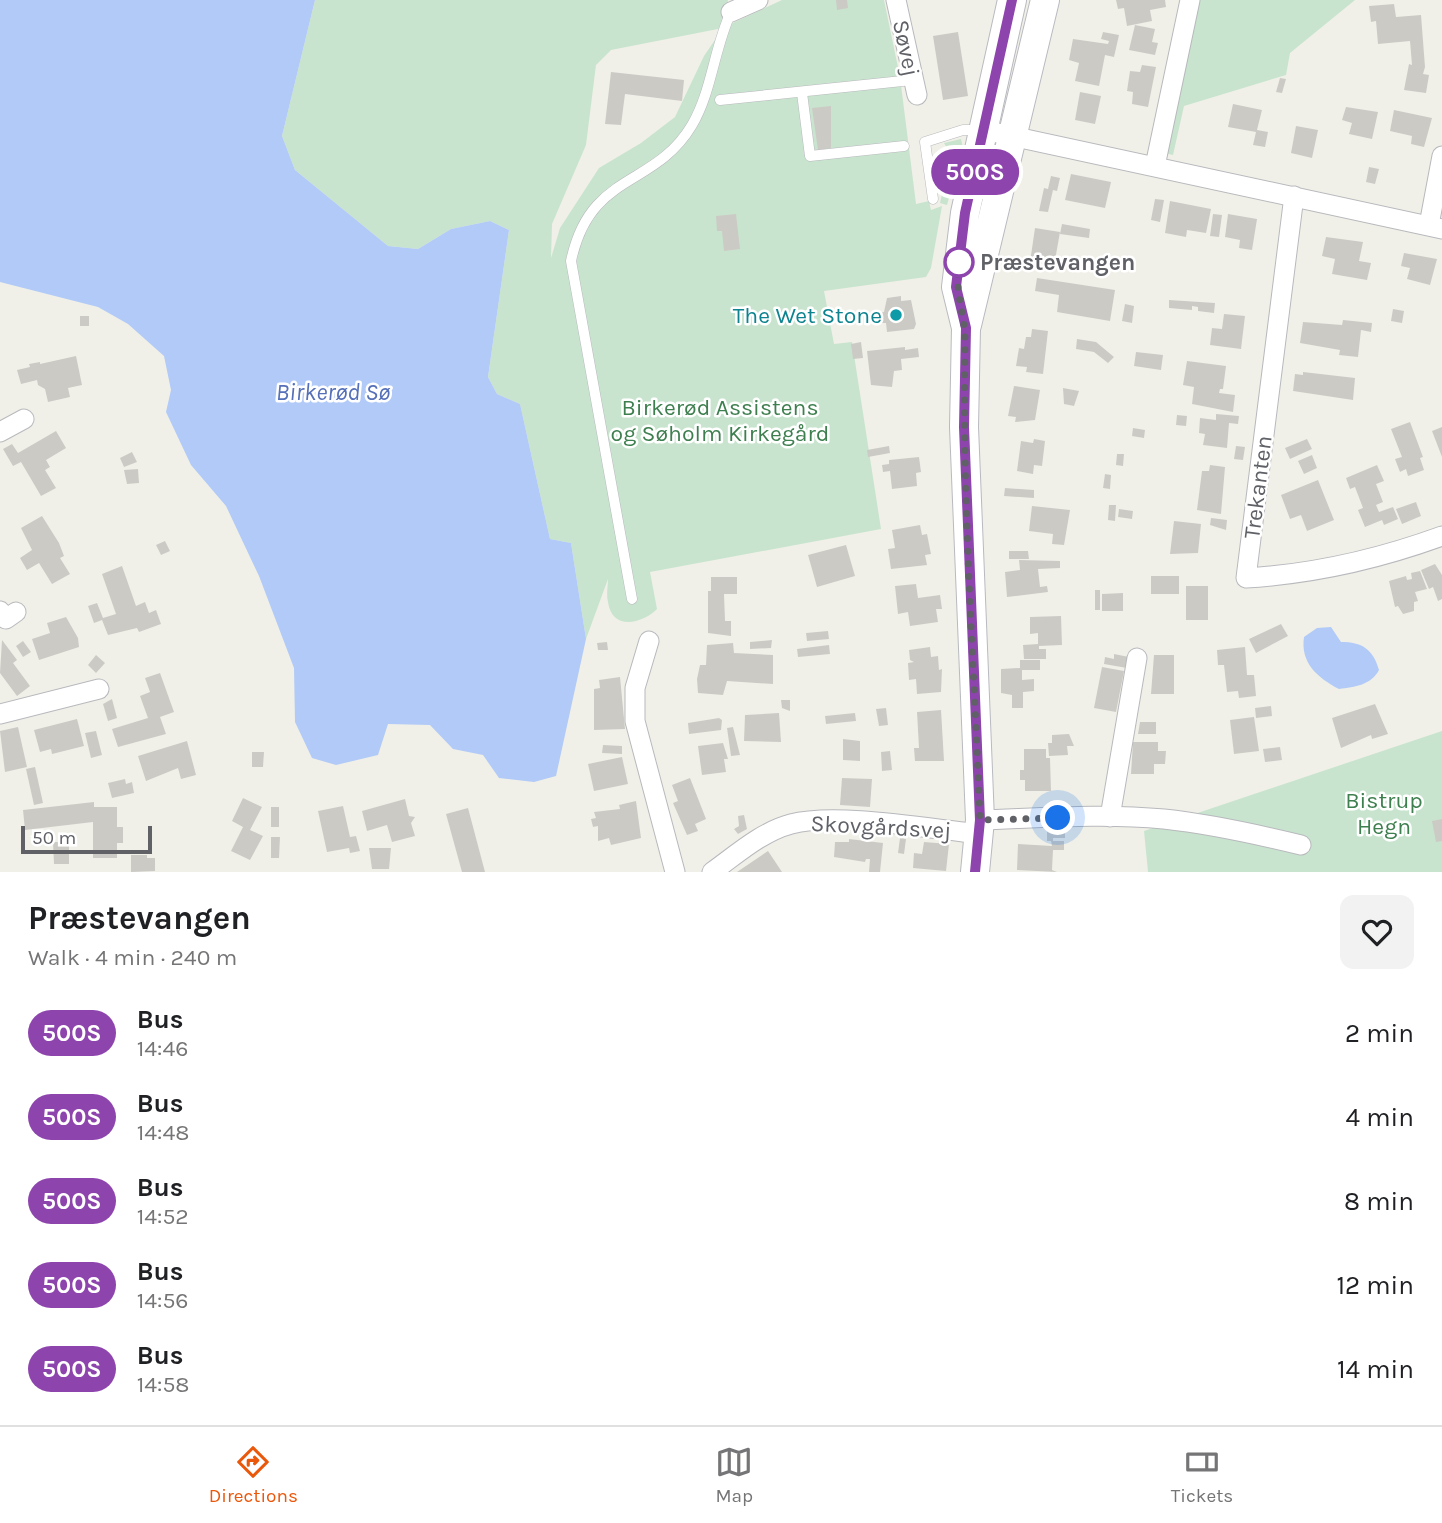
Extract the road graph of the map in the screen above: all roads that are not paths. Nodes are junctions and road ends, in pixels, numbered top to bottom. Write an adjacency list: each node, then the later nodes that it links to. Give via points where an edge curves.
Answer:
1 (758, 0): 6 (street)
2 (896, 0): 7 (street, Søvej)
3 (1012, 0): 10 (main road)
4 (1045, 0): 11 (main road)
5 (1190, 0): 14 (street)
6 (731, 12): 22 (lane, via 693,124 659,162 613,189 592,209 576,235 570,261)
7 (914, 88): 8 (lane)
8 (802, 93): 9 (lane); 12 (lane, via 810,156)
9 (720, 100)
10 (984, 130): 11 (street); 16 (lane, via 963,130 925,142); 18 (main road, via 965,213 956,287)
11 (1012, 136): 14 (street); 18 (main road)
12 (904, 146)
13 (1442, 156): 17 (street)
14 (1155, 166): 15 (street)
15 (1294, 196): 17 (street); 21 (street, Trekanten, via 1246,578 1391,555)
16 (933, 200)
17 (1435, 227)
18 (966, 328): 28 (main road, via 964,427)
19 (24, 419): 20 (street)
20 (0, 432)
21 (1442, 536)
22 (632, 599)
23 (649, 641): 30 (street, via 635,688 635,721)
24 (1138, 658): 27 (street)
25 (99, 690): 26 (street)
26 (0, 714)
27 (1110, 817): 28 (street, Skovgårdsvej); 29 (street, Skovgårdsvej, via 1163,819)
28 (980, 827): 31 (street, Skovgårdsvej, via 822,819 790,824 761,837); 32 (main road)
29 (1301, 845)
30 (675, 872)
31 (712, 872)
32 (975, 872)

